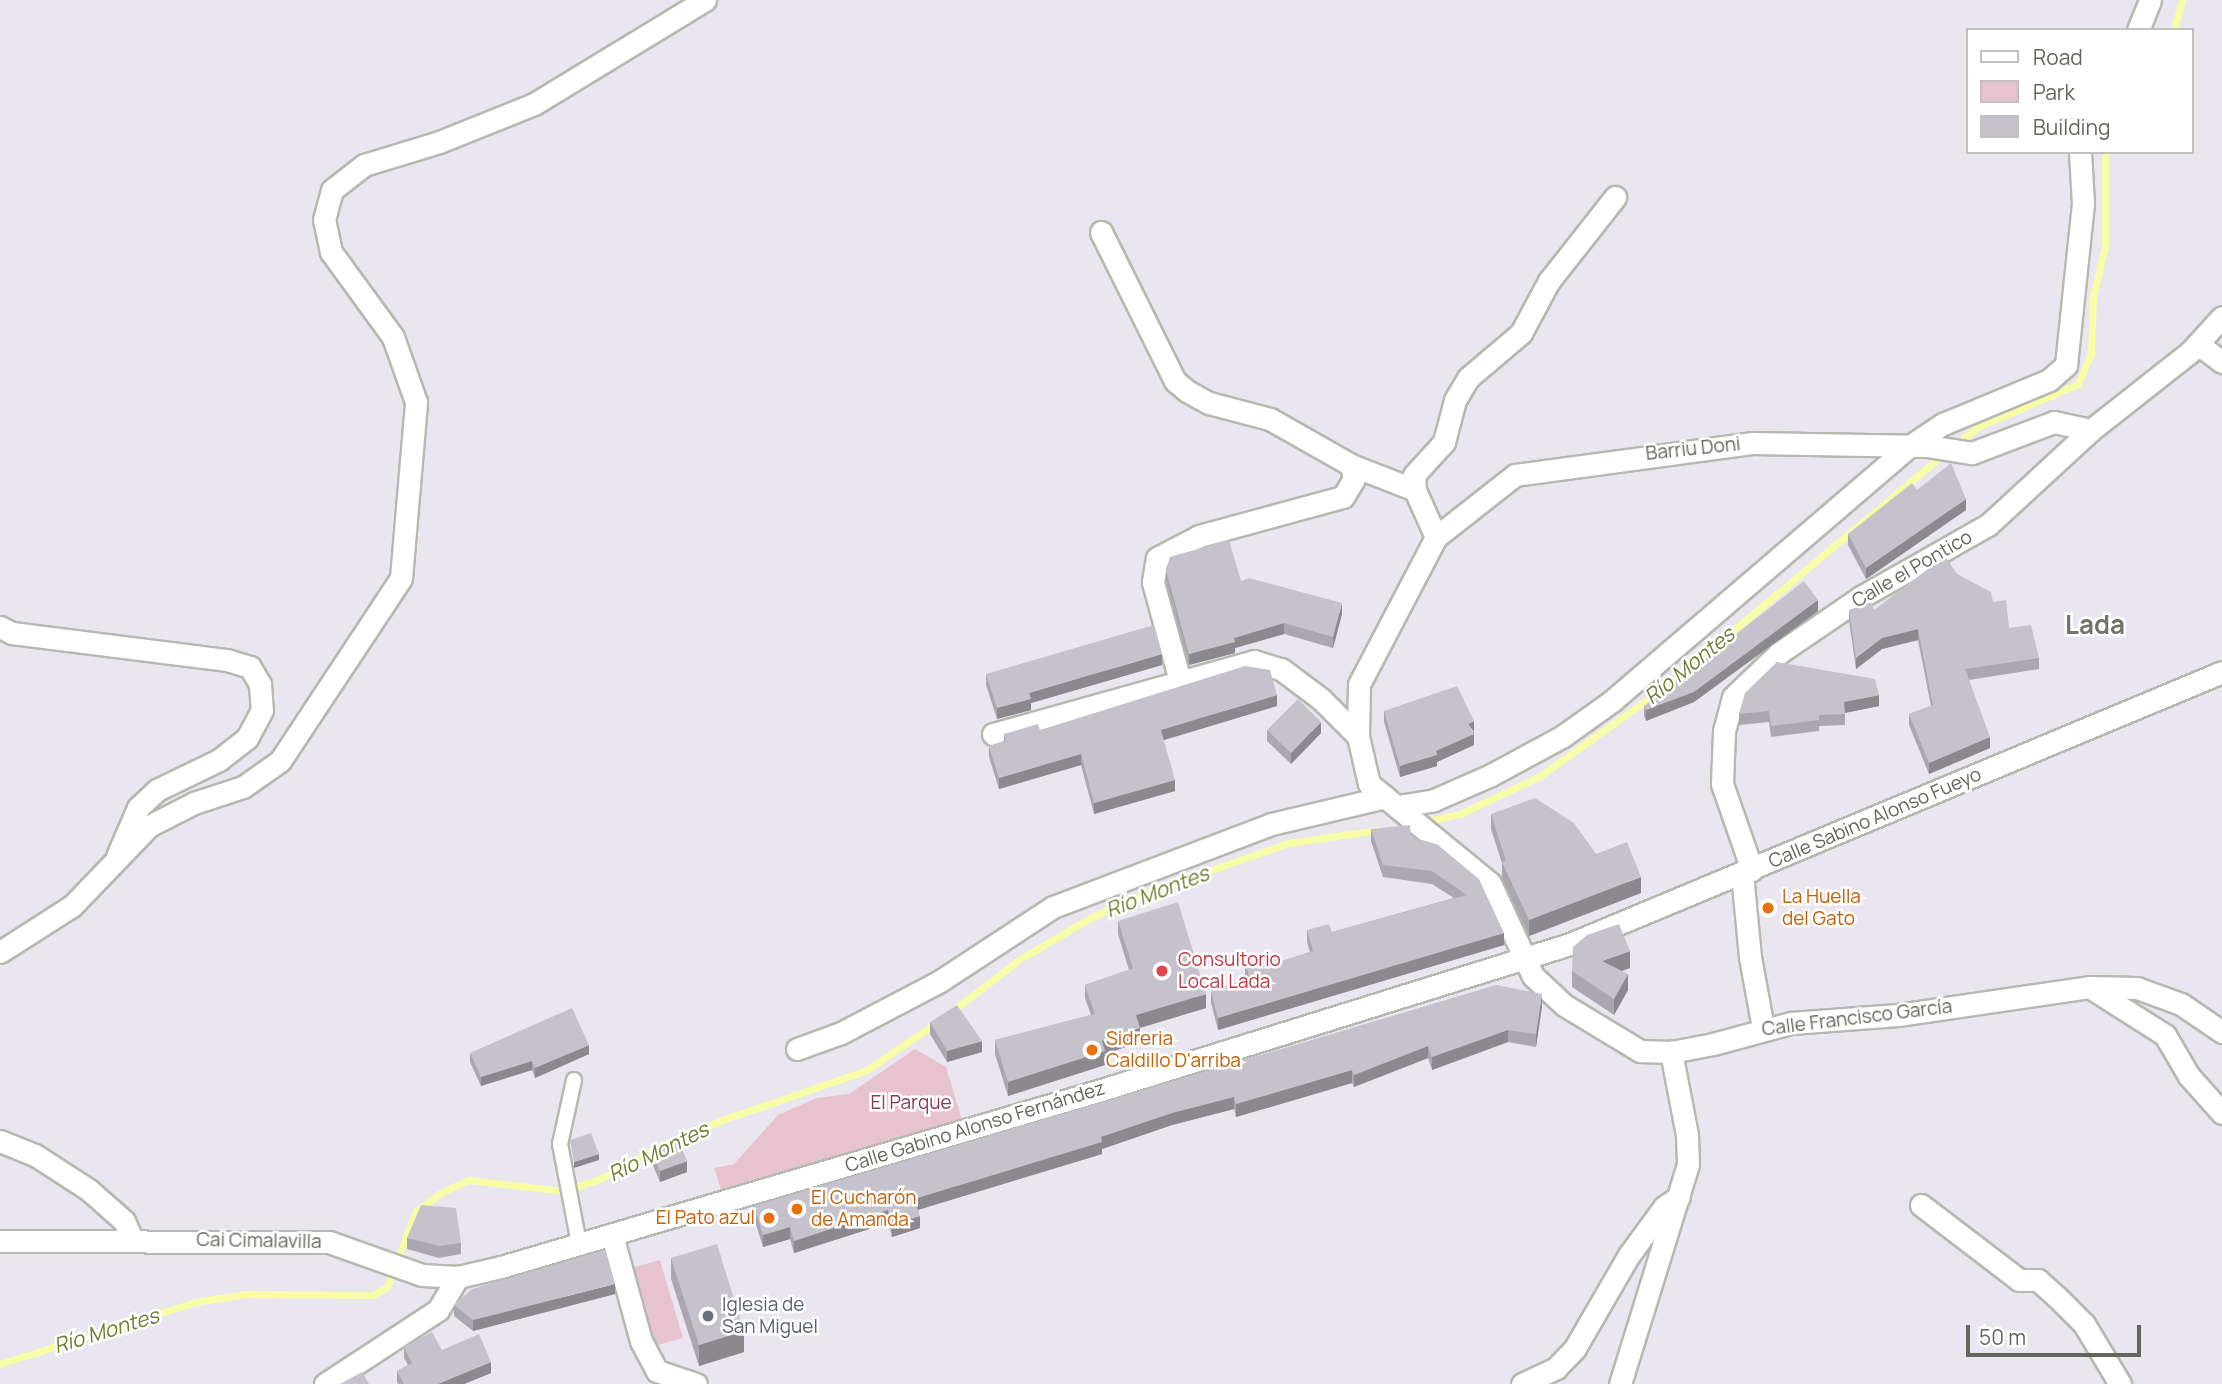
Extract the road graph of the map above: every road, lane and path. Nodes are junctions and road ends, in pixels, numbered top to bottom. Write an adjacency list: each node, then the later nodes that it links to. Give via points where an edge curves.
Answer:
1 (705, 0): 21 (street, via 534,104 365,165 332,190 324,220 331,252 393,337 416,402 401,578 280,761 243,787 194,803 149,826)
2 (2150, 0): 3 (street)
3 (2139, 28)
4 (2080, 154): 11 (street, via 2083,204 2066,365 2049,380 1943,424)
5 (1615, 197): 13 (street, via 1549,281 1521,333 1468,378 1455,400 1444,442 1414,475)
6 (1101, 232): 12 (street, via 1175,381 1209,403 1270,419)
7 (2222, 317): 8 (street, Calle el Pontico)
8 (2198, 344): 9 (street); 10 (street, Calle el Pontico)
9 (2222, 362)
10 (2091, 430): 11 (street, Barriu Doni, via 2054,422 1972,453); 22 (street, Calle el Pontico, via 1988,525 1861,597 1779,653 1733,697 1724,731 1722,784)
11 (1919, 446): 14 (street, Barriu Doni, via 1752,443 1515,475); 20 (street, via 1612,701 1491,775 1434,800)
12 (1351, 466): 13 (street); 17 (street, via 1354,479 1343,497 1199,536 1157,558 1153,582)
13 (1415, 490): 14 (street)
14 (1436, 537): 19 (street, Barriu Doni, via 1359,684)
15 (0, 627): 21 (street, via 12,633 227,660 250,667 260,684 262,710 247,738 219,760 157,790 138,808)
16 (2222, 672): 22 (street, Calle Sabino Alonso Fueyo)
17 (1180, 681): 18 (street); 19 (street, via 1254,661 1281,669 1321,699)
18 (993, 734)
19 (1358, 736): 20 (street, Barriu Doni, via 1369,784)
20 (1397, 805): 24 (street, Barriu Doni, via 1490,883); 28 (street, via 1271,824 1053,907 940,981 841,1032)
21 (115, 863): 23 (street, via 72,906)
22 (1747, 872): 24 (street, Calle Sabino Alonso Fueyo); 26 (street, Calle el Pontico, via 1750,957)
23 (0, 951)
24 (1525, 959): 29 (street, Calle Francisco García, via 1533,976 1563,1005 1619,1042 1640,1051); 35 (street, Calle Gabino Alonso Fernández)
25 (2090, 987): 26 (street, Calle Francisco García); 27 (street, Calle Francisco García, via 2137,988 2181,1004); 31 (street, via 2165,1035 2189,1076)
26 (1763, 1028): 29 (street, Calle Francisco García)
27 (2222, 1032)
28 (797, 1049)
29 (1671, 1052): 33 (street, via 1687,1135 1688,1164)
30 (574, 1080): 38 (lane, via 560,1144)
31 (2222, 1113)
32 (0, 1141): 36 (street, via 35,1155 89,1190 124,1221)
33 (1679, 1197): 43 (street, via 1664,1207 1629,1255 1575,1348 1556,1368); 44 (street)
34 (1920, 1205): 45 (street, via 2019,1280 2038,1280 2057,1297 2084,1324)
35 (612, 1235): 38 (street, Calle Gabino Alonso Fernández); 42 (street, via 641,1341 657,1371)
36 (132, 1239): 37 (street, Cai Cimalavilla); 39 (street, Cai Cimalavilla, via 329,1242 363,1250)
37 (0, 1241)
38 (579, 1244): 40 (street, Calle Gabino Alonso Fernández)
39 (422, 1275): 40 (street, Calle Gabino Alonso Fernández)
40 (458, 1277): 41 (street, via 438,1310)
41 (325, 1384)
42 (696, 1384)
43 (1522, 1384)
44 (1620, 1384)
45 (2120, 1384)

